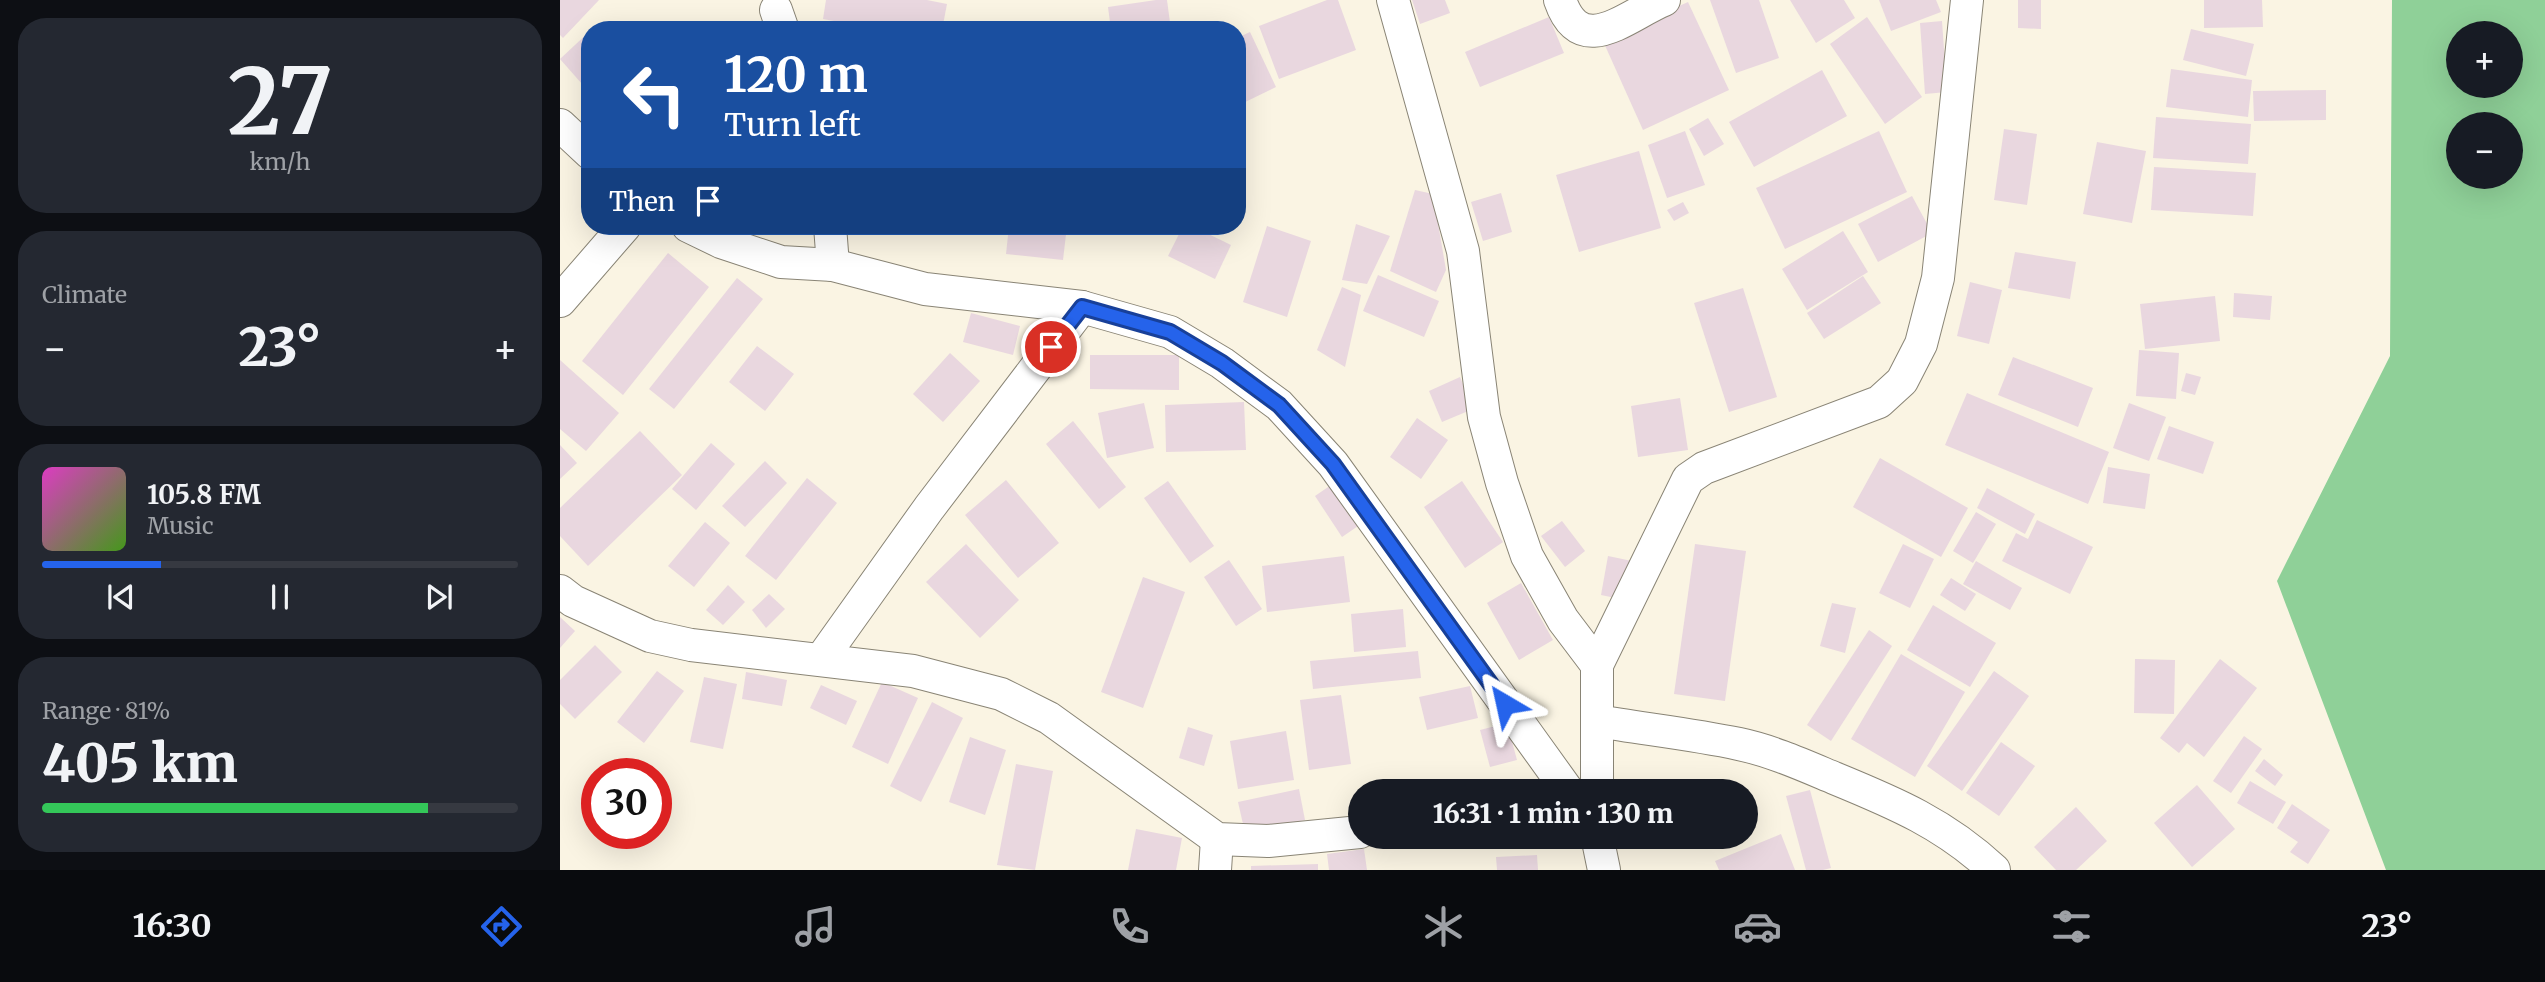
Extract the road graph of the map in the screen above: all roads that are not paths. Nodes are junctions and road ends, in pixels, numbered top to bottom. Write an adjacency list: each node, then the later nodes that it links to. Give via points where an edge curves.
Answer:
1 (1393, 0): 15 (street, via 1463,251 1484,416 1502,483 1527,556 1563,620)
2 (1560, 0): 3 (street, via 1583,31 1598,33)
3 (1664, 0)
4 (1967, 0): 15 (street, via 1938,278 1921,344 1902,382 1879,401 1704,468 1688,479)
5 (560, 125): 6 (street)
6 (581, 145)
7 (617, 235): 11 (street)
8 (707, 235): 10 (street, via 781,262)
9 (831, 235): 10 (street)
10 (833, 265): 12 (street, via 925,289)
11 (560, 301)
12 (1082, 307): 14 (street); 17 (street, via 1170,332 1279,405 1333,464)
13 (560, 591): 14 (street, via 650,636 691,645)
14 (822, 658): 20 (street, via 913,671 1001,694 1049,718)
15 (1598, 665): 16 (street)
16 (1597, 721): 18 (street); 24 (street, via 1740,744 1780,756 1934,823)
17 (1558, 779)
18 (1597, 779)
19 (1348, 833): 20 (street, via 1268,841)
20 (1217, 839): 22 (street)
21 (1600, 849): 23 (street)
22 (1215, 870)
23 (1604, 870)
24 (1994, 870)

